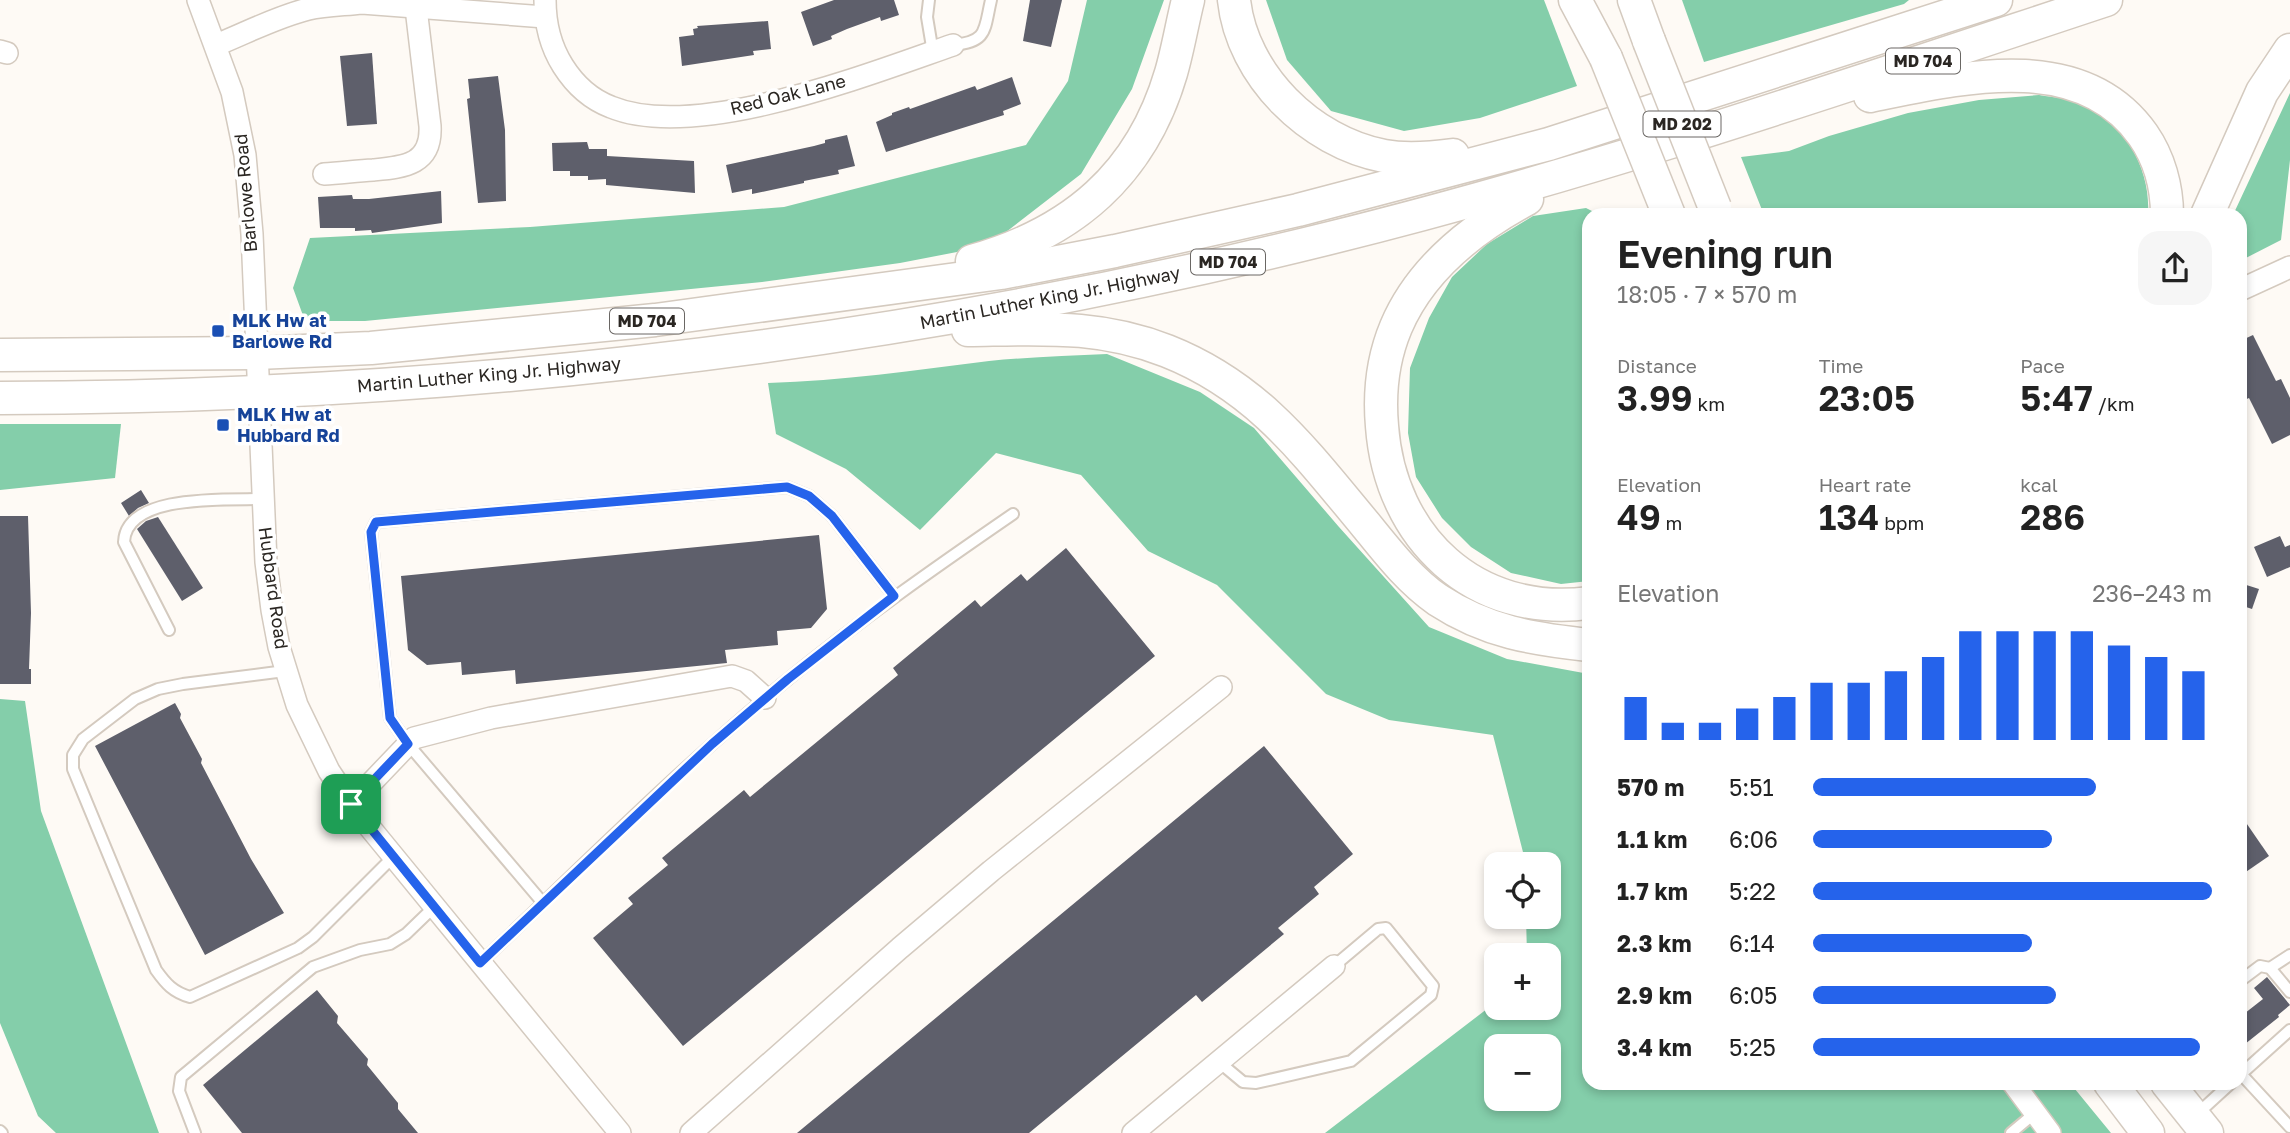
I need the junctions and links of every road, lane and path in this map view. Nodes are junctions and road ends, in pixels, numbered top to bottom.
1 (198, 0) edge
2 (929, 0) edge
3 (991, 0) edge
4 (1188, 0) edge
5 (1234, 0) edge
6 (1575, 0) edge
7 (1586, 0) edge
8 (1634, 0) edge
9 (1945, 0) edge
10 (1996, 0) edge
11 (2106, 0) edge
12 (416, 8) junction
13 (545, 8) edge
14 (216, 45) junction
15 (953, 46) joint
16 (1850, 49) junction
17 (2290, 50) edge
18 (933, 52) junction
19 (1606, 58) junction
20 (1739, 122) junction
21 (1549, 144) junction
22 (1578, 172) junction
23 (324, 174) dead end
24 (1666, 208) edge
25 (1715, 208) edge
26 (2166, 208) edge
27 (2210, 208) edge
28 (2290, 267) edge
29 (2247, 287) edge
30 (861, 292) junction
31 (873, 331) junction
32 (257, 354) junction
33 (0, 355) edge
34 (258, 393) junction
35 (0, 398) edge
36 (262, 499) junction
37 (1013, 514) dead end
38 (894, 596) junction
39 (1582, 604) edge
40 (169, 630) dead end
41 (1582, 644) edge
42 (285, 671) junction
43 (1221, 687) dead end
44 (765, 698) junction
45 (408, 744) junction
46 (351, 804) junction
47 (393, 858) junction
48 (543, 903) junction
49 (433, 907) junction
50 (2290, 955) edge
51 (480, 963) junction
52 (1334, 966) joint
53 (2270, 968) junction
54 (2247, 976) edge
55 (2290, 992) edge
56 (2290, 1030) edge
57 (1219, 1062) junction
58 (2247, 1069) edge
59 (2247, 1081) edge
60 (2018, 1090) edge
61 (2115, 1090) edge
62 (2172, 1090) edge
63 (2226, 1090) edge
64 (2035, 1113) junction
65 (2200, 1125) edge
66 (2290, 1126) edge
67 (195, 1133) edge
68 (620, 1133) edge
69 (691, 1133) edge
70 (1133, 1133) edge
71 (2011, 1133) edge
72 (2050, 1133) edge
73 (2148, 1133) edge
74 (2285, 1133) edge

1 - 14 street, Barlowe Road
2 - 18 lane
3 - 15 lane
4 - 30 main road
5 - 21 main road
6 - 19 main road
7 - 19 main road, MD 202
8 - 25 main road, MD 202, bridge
9 - 16 main road
10 - 16 main road, Martin Luther King Jr. Highway / MD 704
11 - 20 main road, Martin Luther King Jr. Highway / MD 704
12 - 13 street
12 - 14 street
12 - 23 street
13 - 18 street, Red Oak Lane
14 - 32 street, Barlowe Road
15 - 18 street, Red Oak Lane
16 - 21 main road, Martin Luther King Jr. Highway / MD 704
17 - 27 main road
19 - 24 main road, MD 202, bridge
20 - 22 main road, Martin Luther King Jr. Highway / MD 704
20 - 26 main road
21 - 30 main road, Martin Luther King Jr. Highway / MD 704
22 - 31 main road, Martin Luther King Jr. Highway / MD 704
22 - 39 main road
28 - 29 street
30 - 32 main road, Martin Luther King Jr. Highway / MD 704
31 - 34 main road, Martin Luther King Jr. Highway / MD 704
31 - 41 main road
32 - 33 main road, Martin Luther King Jr. Highway / MD 704
32 - 34 street, Barlowe Road
34 - 35 main road, Martin Luther King Jr. Highway / MD 704
34 - 36 street, Hubbard Road
36 - 40 lane
36 - 42 street, Hubbard Road
37 - 38 lane
38 - 44 lane
38 - 45 lane
42 - 46 street, Hubbard Road
42 - 47 lane
43 - 69 street
44 - 45 street
44 - 48 lane
45 - 46 street
45 - 48 lane
46 - 47 street, Hubbard Road
47 - 49 street, Hubbard Road
48 - 51 lane
49 - 51 street, Hubbard Road
49 - 67 lane
50 - 53 lane
51 - 68 street, Hubbard Road
52 - 57 street
52 - 57 lane
53 - 54 lane
53 - 55 lane
56 - 58 lane
57 - 70 street
59 - 66 lane
60 - 64 street
61 - 73 main road
62 - 65 main road
63 - 65 lane
64 - 71 lane
64 - 72 street
66 - 74 lane

